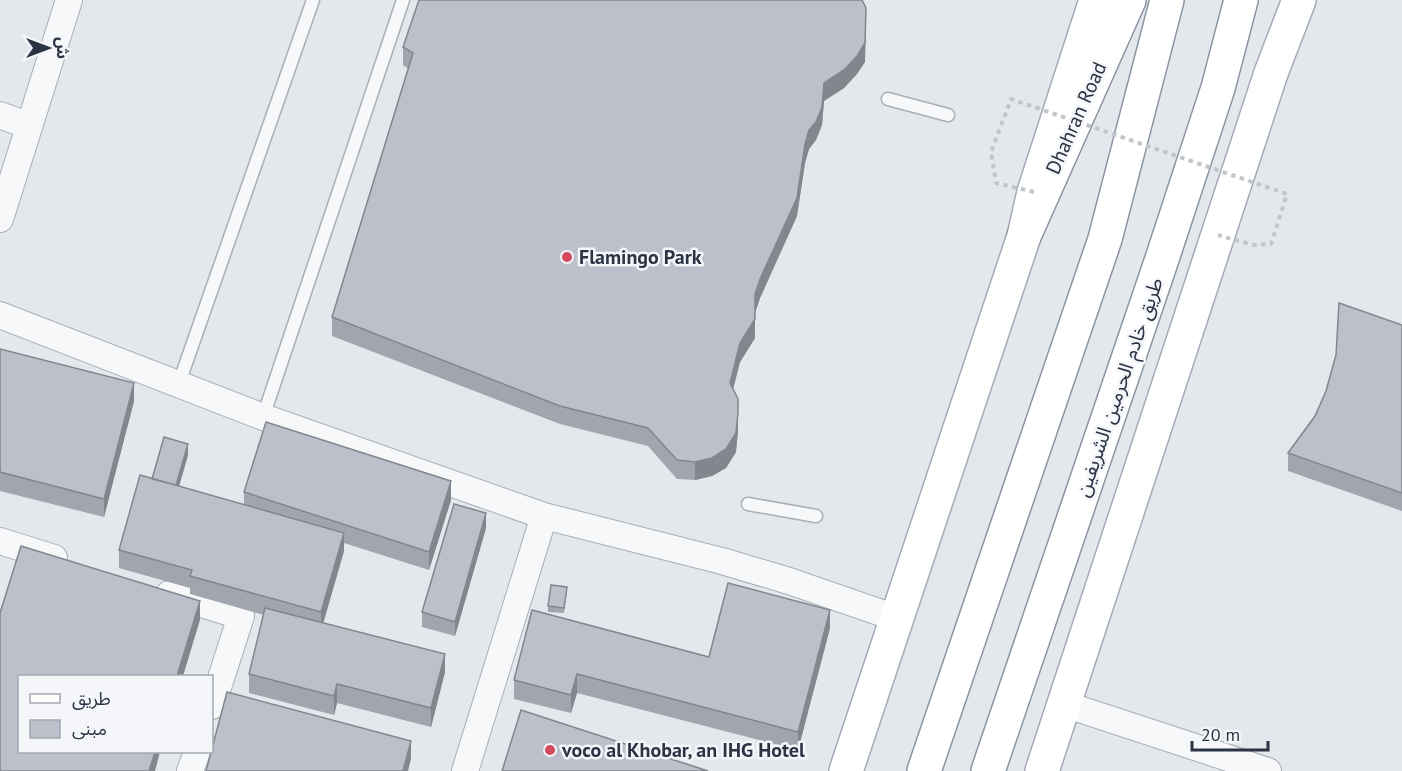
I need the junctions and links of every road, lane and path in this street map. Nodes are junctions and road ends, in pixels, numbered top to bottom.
1 (69, 0) edge
2 (313, 0) edge
3 (403, 0) edge
4 (1096, 0) edge
5 (1129, 0) edge
6 (1167, 0) edge
7 (1241, 0) edge
8 (1249, 0) edge
9 (1255, 0) edge
10 (1299, 0) edge
11 (1218, 88) junction
12 (888, 99) dead end
13 (0, 115) edge
14 (948, 115) dead end
15 (29, 126) junction
16 (1034, 192) junction
17 (0, 219) edge
18 (1218, 235) junction
19 (1024, 236) junction
20 (0, 315) edge
21 (179, 384) junction
22 (263, 417) junction
23 (748, 504) dead end
24 (544, 516) junction
25 (816, 516) dead end
26 (0, 541) edge
27 (77, 565) edge
28 (142, 585) edge
29 (896, 618) junction
30 (213, 703) edge
31 (1064, 704) junction
32 (197, 753) edge
33 (190, 771) edge
34 (465, 771) edge
35 (846, 771) edge
36 (924, 771) edge
37 (988, 771) edge
38 (1042, 771) edge
39 (1268, 771) edge

1 - 15 street
2 - 21 lane
3 - 22 lane
4 - 16 main road
5 - 19 main road, Dhahran Road
6 - 36 main road
7 - 11 main road, طريق خادم الحرمين الشريفين
8 - 11 main road
9 - 11 main road
10 - 18 main road
11 - 37 main road, طريق خادم الحرمين الشريفين
12 - 14 lane
13 - 15 street
15 - 17 street
16 - 18 path, bridge
16 - 19 main road
18 - 31 main road
19 - 29 main road
20 - 21 street
21 - 22 street
22 - 24 street
23 - 25 lane
24 - 29 street
24 - 34 street
26 - 27 street
28 - 30 street
29 - 35 main road
31 - 38 main road
31 - 39 street
32 - 33 street

